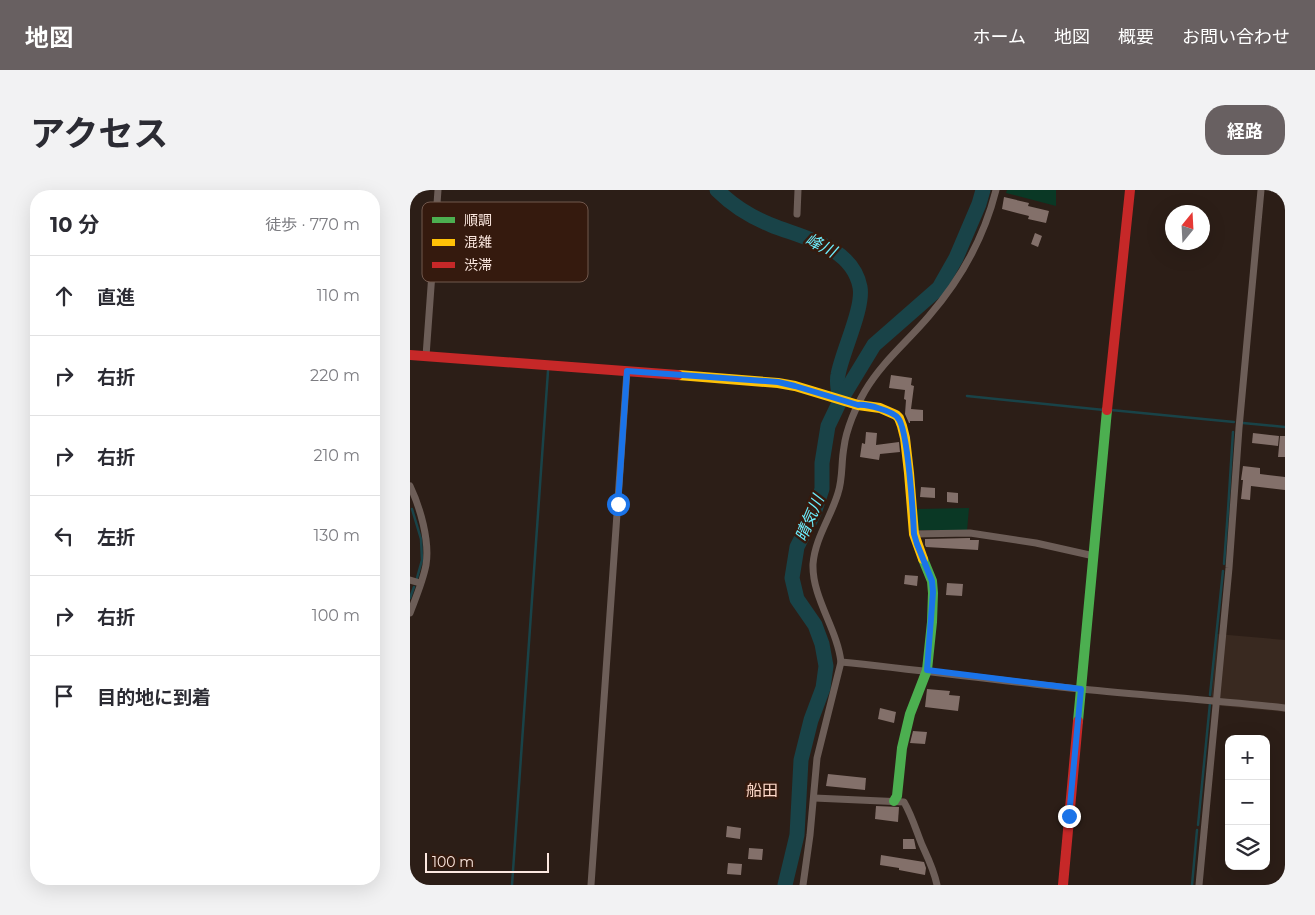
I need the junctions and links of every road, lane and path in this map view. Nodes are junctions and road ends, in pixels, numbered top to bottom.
1 (798, 190) edge
2 (996, 190) edge
3 (1130, 190) edge
4 (1261, 190) edge
5 (797, 214) dead end
6 (431, 282) edge
7 (410, 355) edge
8 (426, 356) junction
9 (627, 371) junction
10 (856, 404) junction
11 (410, 486) edge
12 (914, 534) junction
13 (1094, 556) junction
14 (410, 580) edge
15 (420, 584) junction
16 (410, 613) edge
17 (840, 662) junction
18 (927, 670) junction
19 (1081, 689) junction
20 (1217, 700) junction
21 (1285, 708) edge
22 (814, 798) junction
23 (894, 801) junction
24 (591, 885) edge
25 (803, 885) edge
26 (937, 885) edge
27 (1063, 885) edge
28 (1199, 885) edge

1 - 5 street
2 - 10 street
3 - 13 street
4 - 20 street
6 - 8 street
7 - 8 street
8 - 9 street
9 - 10 street
9 - 24 street
10 - 12 street
10 - 17 street
11 - 15 street
12 - 13 street
12 - 18 street
13 - 19 street
14 - 15 street
15 - 16 street
17 - 18 street
17 - 22 street
18 - 19 street
18 - 23 street
19 - 20 street
19 - 27 street
20 - 21 street
20 - 28 street
22 - 23 street
22 - 25 street
23 - 26 street

